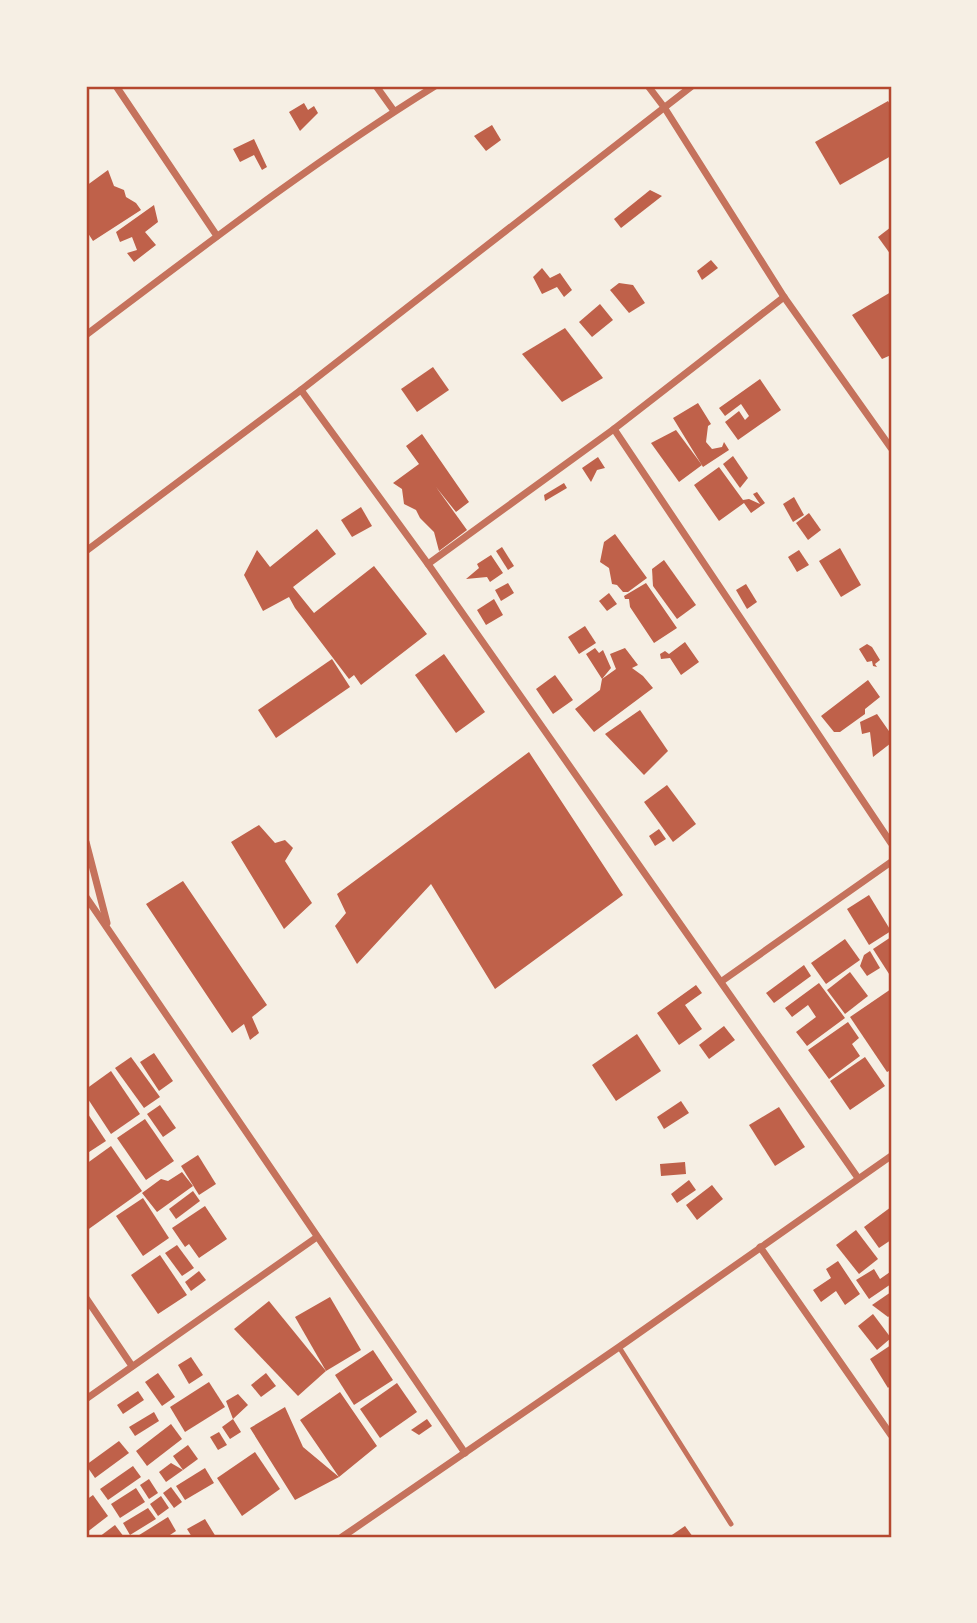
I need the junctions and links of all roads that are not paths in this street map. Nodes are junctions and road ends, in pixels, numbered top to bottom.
1 (116, 86) edge
2 (376, 86) edge
3 (435, 86) edge
4 (648, 86) edge
5 (692, 86) edge
6 (664, 107) junction
7 (394, 111) junction
8 (217, 236) junction
9 (784, 297) junction
10 (86, 335) edge
11 (302, 390) junction
12 (614, 429) junction
13 (891, 448) edge
14 (86, 551) edge
15 (428, 564) junction
16 (86, 842) edge
17 (891, 843) edge
18 (891, 862) edge
19 (86, 897) edge
20 (109, 930) junction
21 (722, 981) junction
22 (891, 1156) edge
23 (858, 1178) junction
24 (317, 1237) junction
25 (760, 1247) junction
26 (86, 1297) edge
27 (620, 1347) junction
28 (132, 1366) junction
29 (86, 1399) edge
30 (891, 1435) edge
31 (465, 1453) junction
32 (731, 1524) dead end
33 (342, 1537) edge

1 - 8 street
2 - 7 street
3 - 7 street
4 - 6 street
5 - 6 street
6 - 9 street
6 - 11 street
7 - 8 street
8 - 10 street
9 - 12 street
9 - 13 street
11 - 14 street
11 - 15 street
12 - 15 street
12 - 17 street
15 - 21 street
16 - 20 street
18 - 21 street
19 - 20 street
20 - 24 street
21 - 23 street
22 - 23 street
23 - 25 street
24 - 28 street
24 - 31 street
25 - 27 street
25 - 30 street
26 - 28 street
27 - 31 street
27 - 32 lane
28 - 29 street
31 - 33 street

